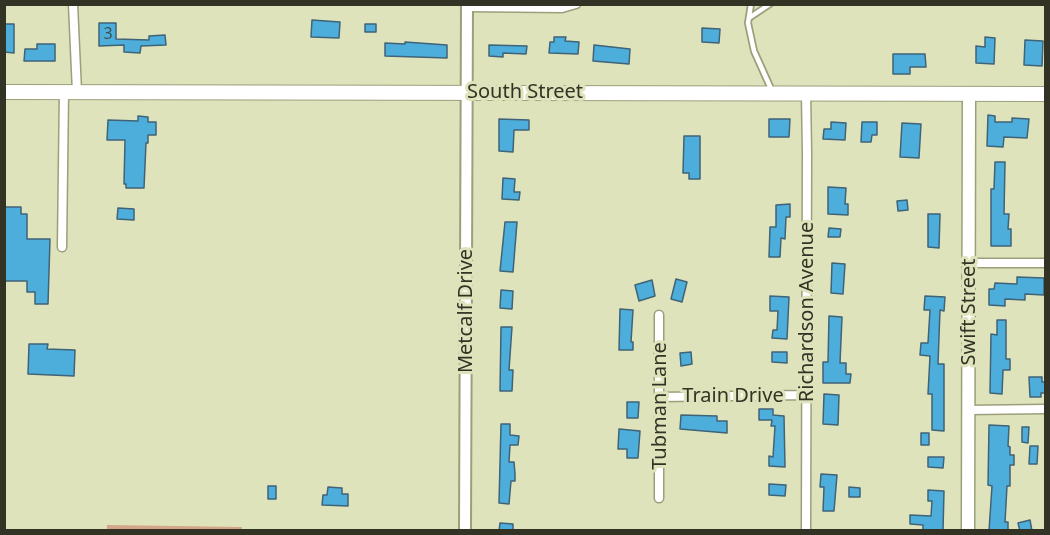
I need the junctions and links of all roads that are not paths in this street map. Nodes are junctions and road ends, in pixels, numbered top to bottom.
1 (73, 4) edge
2 (576, 4) edge
3 (751, 4) edge
4 (770, 4) edge
5 (467, 6) edge
6 (749, 18) junction
7 (4, 92) edge
8 (70, 92) junction
9 (466, 92) junction
10 (773, 93) junction
11 (806, 93) junction
12 (969, 94) junction
13 (1046, 94) edge
14 (62, 246) dead end
15 (969, 263) junction
16 (1046, 263) edge
17 (659, 315) dead end
18 (806, 395) junction
19 (660, 397) junction
20 (1046, 409) edge
21 (968, 410) junction
22 (659, 498) dead end
23 (465, 531) edge
24 (806, 531) edge
25 (968, 531) edge

1 - 8 street
2 - 5 street
3 - 6 lane
4 - 6 lane
5 - 9 street, Metcalf Drive
6 - 10 lane
7 - 8 main road, South Street
8 - 9 main road, South Street
8 - 14 street
9 - 10 main road, South Street
9 - 23 street, Metcalf Drive
10 - 11 main road, South Street
11 - 12 main road, South Street
11 - 18 street, Richardson Avenue
12 - 13 main road, South Street
12 - 15 main road, Swift Street
15 - 16 street
15 - 21 main road, Swift Street
17 - 19 street, Tubman Lane
18 - 19 street, Train Drive
18 - 24 street, Richardson Avenue
19 - 22 street, Tubman Lane
20 - 21 street
21 - 25 main road, Swift Street

